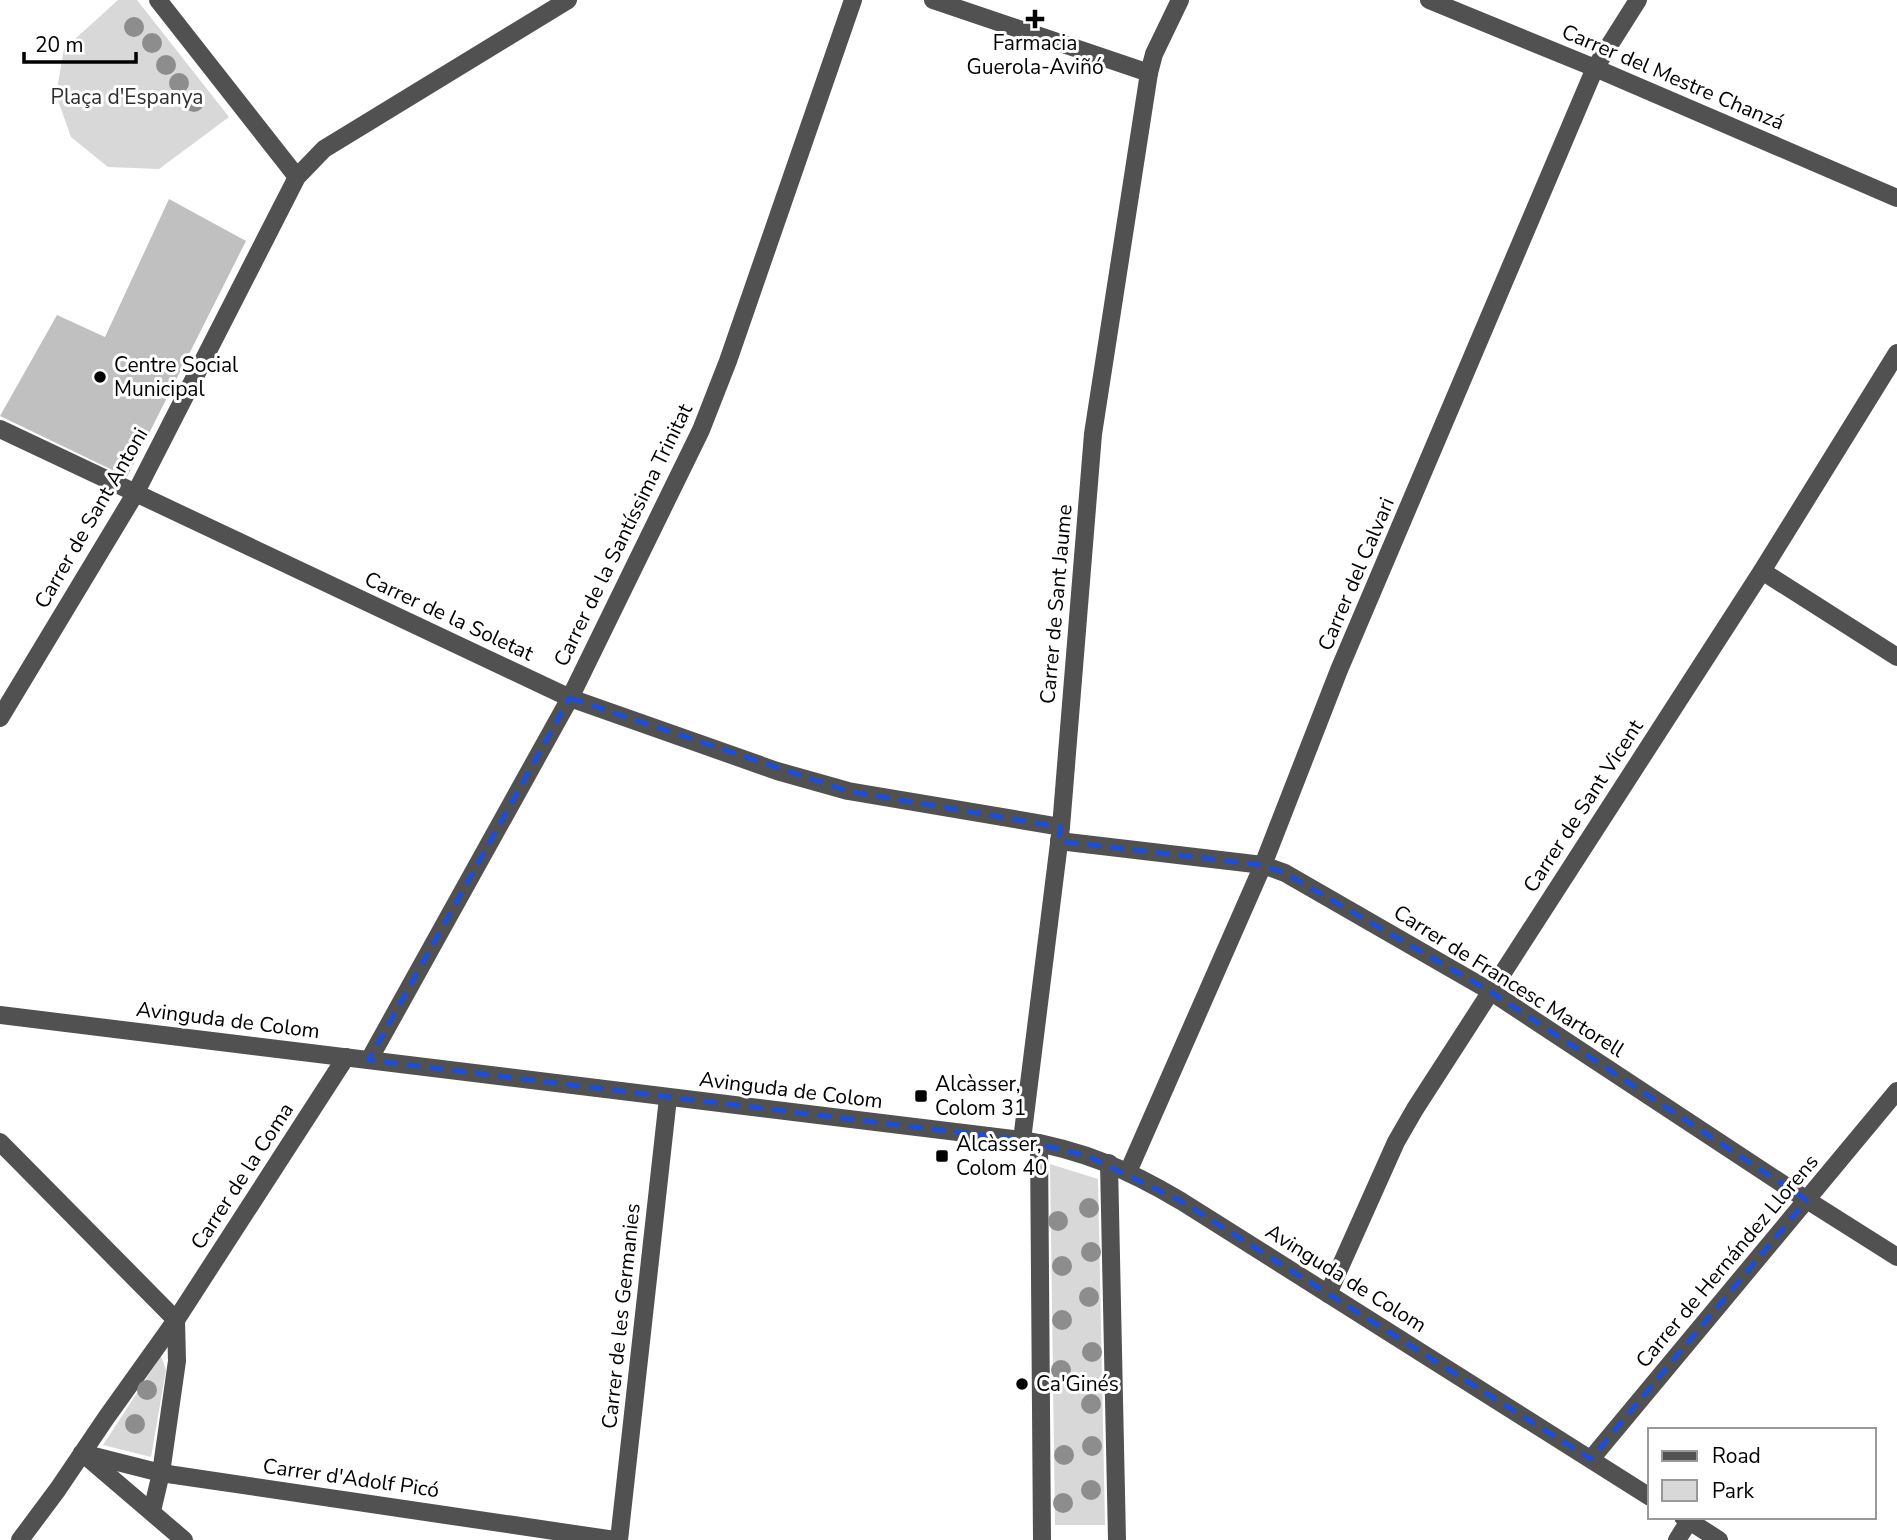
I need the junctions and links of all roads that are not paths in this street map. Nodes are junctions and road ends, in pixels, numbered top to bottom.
1 (158, 0) edge
2 (568, 0) edge
3 (853, 0) edge
4 (933, 0) edge
5 (1180, 0) edge
6 (1429, 0) edge
7 (1638, 0) edge
8 (1595, 68) junction
9 (1149, 73) junction
10 (297, 177) junction
11 (1897, 198) edge
12 (1897, 353) edge
13 (0, 429) edge
14 (135, 494) junction
15 (1762, 571) junction
16 (1897, 657) edge
17 (570, 698) junction
18 (0, 719) edge
19 (1060, 834) junction
20 (1263, 865) junction
21 (1490, 991) junction
22 (0, 1015) edge
23 (346, 1057) junction
24 (369, 1060) junction
25 (1897, 1091) edge
26 (668, 1098) junction
27 (0, 1142) edge
28 (1031, 1142) junction
29 (1109, 1163) junction
30 (1129, 1172) junction
31 (1807, 1200) junction
32 (1897, 1257) edge
33 (1328, 1294) junction
34 (176, 1320) junction
35 (82, 1454) junction
36 (1591, 1459) junction
37 (161, 1474) junction
38 (1648, 1496) edge
39 (152, 1511) junction
40 (1686, 1519) edge
41 (20, 1540) edge
42 (184, 1540) edge
43 (617, 1540) edge
44 (1042, 1540) edge
45 (1117, 1540) edge
46 (1677, 1540) edge
47 (1719, 1540) edge

1 - 10 street
2 - 10 street, Carrer de Sant Antoni
3 - 17 street, Carrer de la Santíssima Trinitat
4 - 9 street
5 - 9 street, Carrer de Sant Jaume
6 - 8 street, Carrer del Mestre Chanzá
7 - 8 street, Carrer del Calvari
8 - 11 street, Carrer del Mestre Chanzá
8 - 20 street, Carrer del Calvari
9 - 19 street, Carrer de Sant Jaume
10 - 14 street, Carrer de Sant Antoni
12 - 15 street, Carrer de Sant Vicent
13 - 14 street, Carrer de la Soletat
14 - 17 street, Carrer de la Soletat
14 - 18 street, Carrer de Sant Antoni
15 - 16 street
15 - 21 street, Carrer de Sant Vicent
17 - 19 street, Carrer de la Soletat
17 - 24 street, Carrer de la Santíssima Trinitat
19 - 20 street, Carrer de Francesc Martorell
19 - 28 street, Carrer de Sant Jaume
20 - 21 street, Carrer de Francesc Martorell
20 - 30 street, Carrer del Calvari
21 - 31 street, Carrer de Francesc Martorell
21 - 33 street, Carrer de Sant Vicent
22 - 23 street, Avinguda de Colom
23 - 24 street, Avinguda de Colom
23 - 34 street, Carrer de la Coma
24 - 26 street, Avinguda de Colom
25 - 31 street, Carrer de Hernández Llorens
26 - 28 street, Avinguda de Colom
26 - 43 street, Carrer de les Germanies
27 - 34 street
28 - 29 street, Avinguda de Colom
28 - 44 street, Carrer de Sant Jaume
29 - 30 street, Avinguda de Colom
29 - 45 street
30 - 33 street, Avinguda de Colom
31 - 32 street, Carrer de Francesc Martorell
31 - 36 street, Carrer de Hernández Llorens
33 - 36 street, Avinguda de Colom
34 - 35 street, Carrer de la Coma
34 - 37 street
35 - 37 street, Carrer d'Adolf Picó
35 - 39 street
35 - 41 street, Carrer de la Coma
36 - 38 street, Avinguda de Colom
37 - 39 street
37 - 43 street, Carrer d'Adolf Picó
39 - 42 street
40 - 46 street
40 - 47 street

